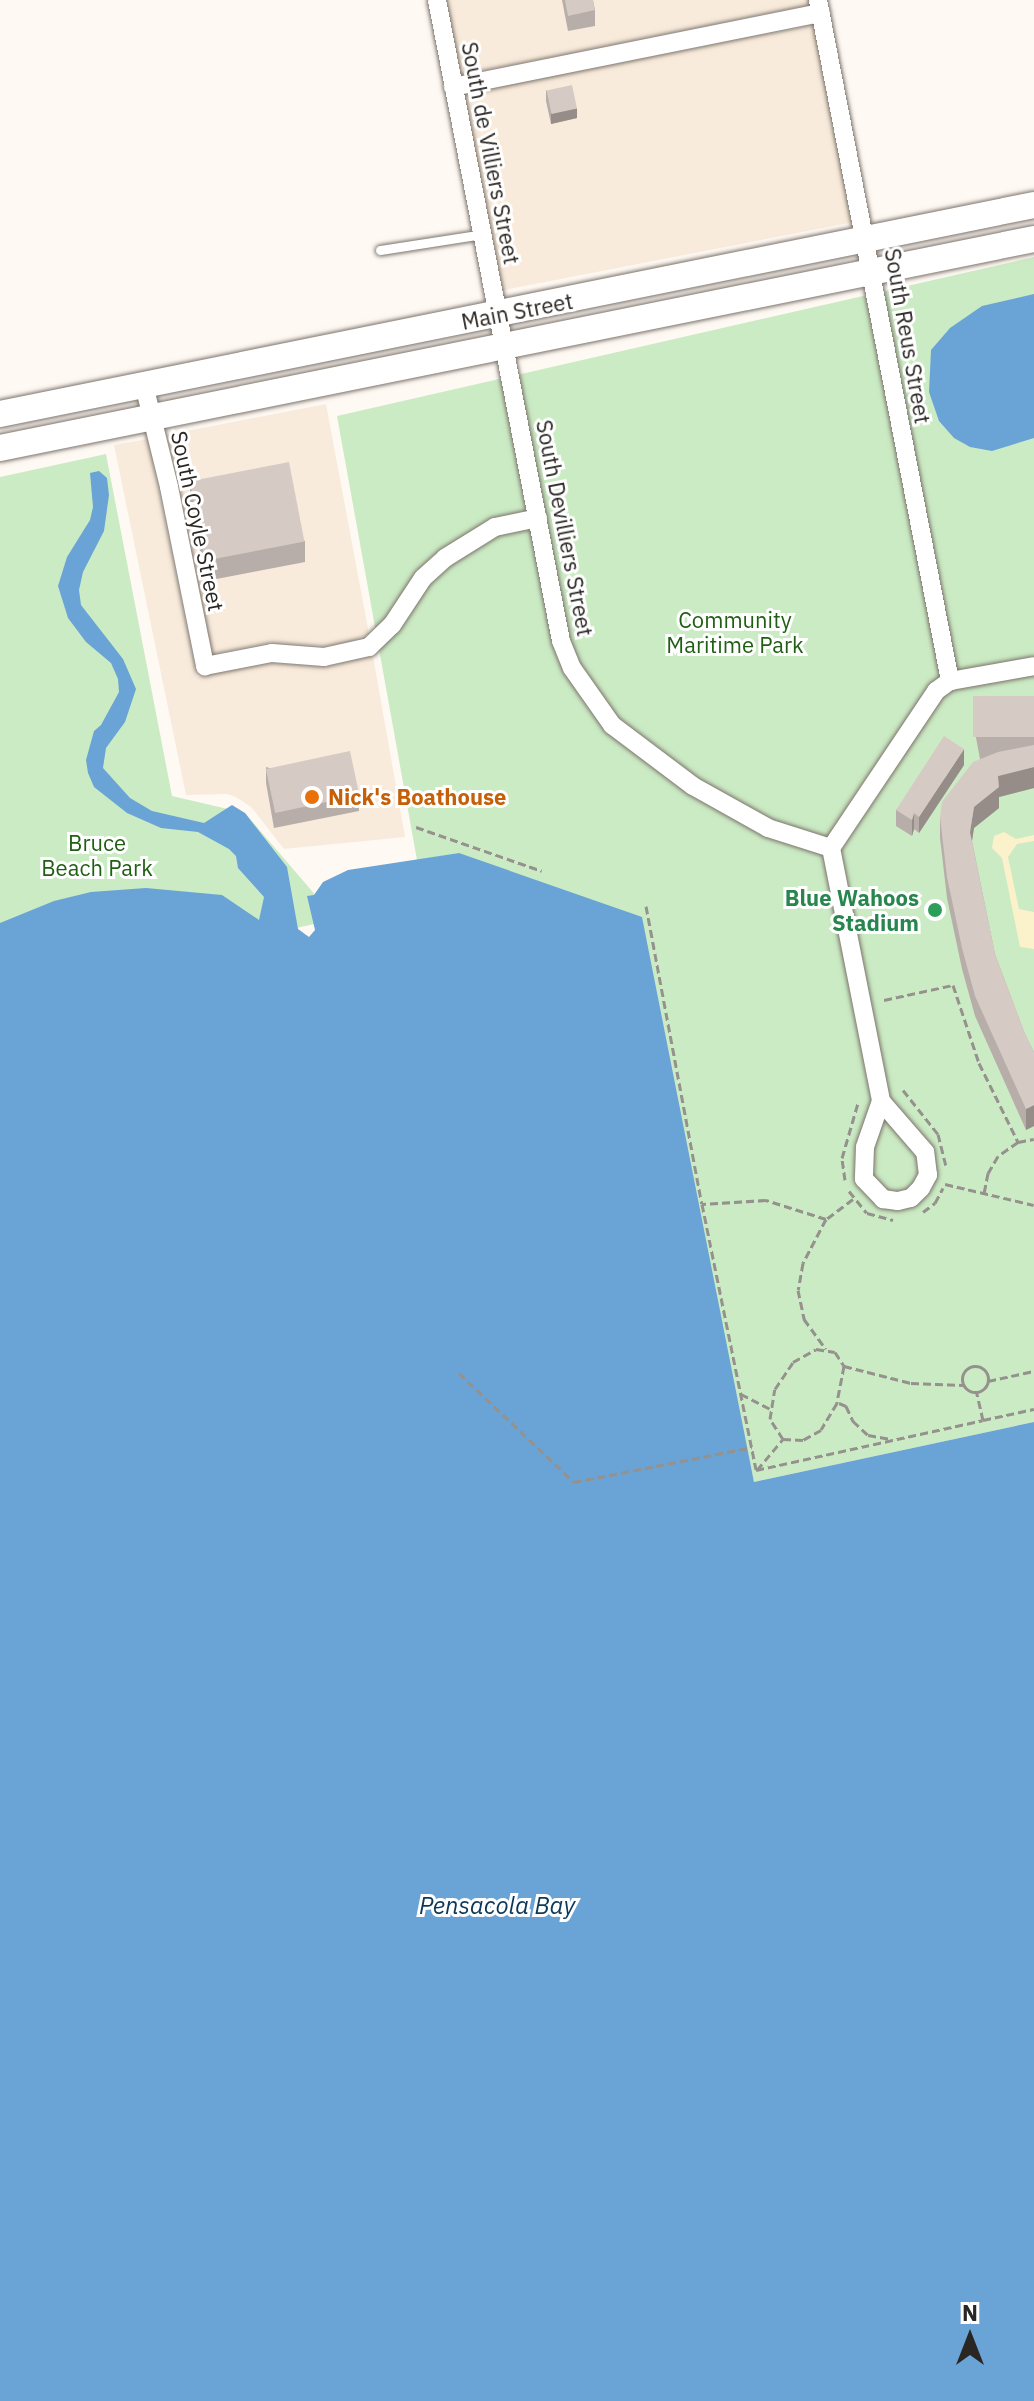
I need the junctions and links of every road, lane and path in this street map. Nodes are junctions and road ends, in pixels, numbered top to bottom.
1 (437, 0) edge
2 (819, 7) edge
3 (453, 87) junction
4 (1034, 205) edge
5 (483, 234) junction
6 (1034, 239) edge
7 (867, 241) junction
8 (380, 250) dead end
9 (872, 272) junction
10 (499, 314) junction
11 (504, 345) junction
12 (144, 385) junction
13 (0, 414) edge
14 (152, 418) junction
15 (0, 448) edge
16 (538, 518) junction
17 (1034, 666) edge
18 (950, 681) junction
19 (416, 827) dead end
20 (831, 848) junction
21 (542, 871) dead end
22 (646, 906) dead end
23 (884, 1000) dead end
24 (903, 1090) dead end
25 (881, 1101) junction
26 (858, 1103) dead end
27 (1034, 1139) edge
28 (1018, 1142) junction
29 (945, 1184) junction
30 (984, 1193) junction
31 (853, 1199) junction
32 (702, 1204) junction
33 (1034, 1205) edge
34 (918, 1215) dead end
35 (826, 1219) junction
36 (897, 1221) dead end
37 (826, 1349) junction
38 (844, 1366) junction
39 (1034, 1371) edge
40 (459, 1373) dead end
41 (988, 1381) junction
42 (963, 1385) junction
43 (977, 1393) junction
44 (741, 1394) junction
45 (837, 1403) junction
46 (770, 1409) junction
47 (1034, 1409) edge
48 (983, 1420) junction
49 (783, 1439) junction
50 (895, 1439) junction
51 (752, 1447) junction
52 (756, 1470) junction

1 - 3 street, South de Villiers Street
2 - 3 street
2 - 7 street, South Reus Street
3 - 5 street, South de Villiers Street
4 - 7 main road, Main Street
5 - 8 lane
5 - 10 street, South de Villiers Street
6 - 9 main road
7 - 9 street, South Reus Street
7 - 10 main road, Main Street
9 - 11 main road
9 - 18 street, South Reus Street
10 - 11 street, South Devilliers Street
10 - 12 main road, Main Street
11 - 14 main road
11 - 16 street, South Devilliers Street
12 - 13 main road, Main Street
12 - 14 street, South Coyle Street
14 - 15 main road
14 - 16 street, South Coyle Street
16 - 20 street, South Devilliers Street
17 - 18 street
18 - 20 street
19 - 21 path
20 - 25 street
22 - 32 path
23 - 28 path
24 - 29 path
25 - 25 street
26 - 31 path
27 - 28 path
28 - 30 path
29 - 30 path
29 - 34 path
30 - 33 path
31 - 35 path
31 - 36 path
32 - 35 path
32 - 44 path
35 - 37 path
37 - 38 path
37 - 46 path
38 - 42 path
38 - 45 path
39 - 41 path
40 - 51 path
41 - 42 path
41 - 43 path
42 - 43 path
43 - 48 path
44 - 46 path
44 - 51 path
45 - 49 path
45 - 50 path
46 - 49 path
47 - 48 path
48 - 50 path
49 - 52 path
50 - 52 path
51 - 52 path

